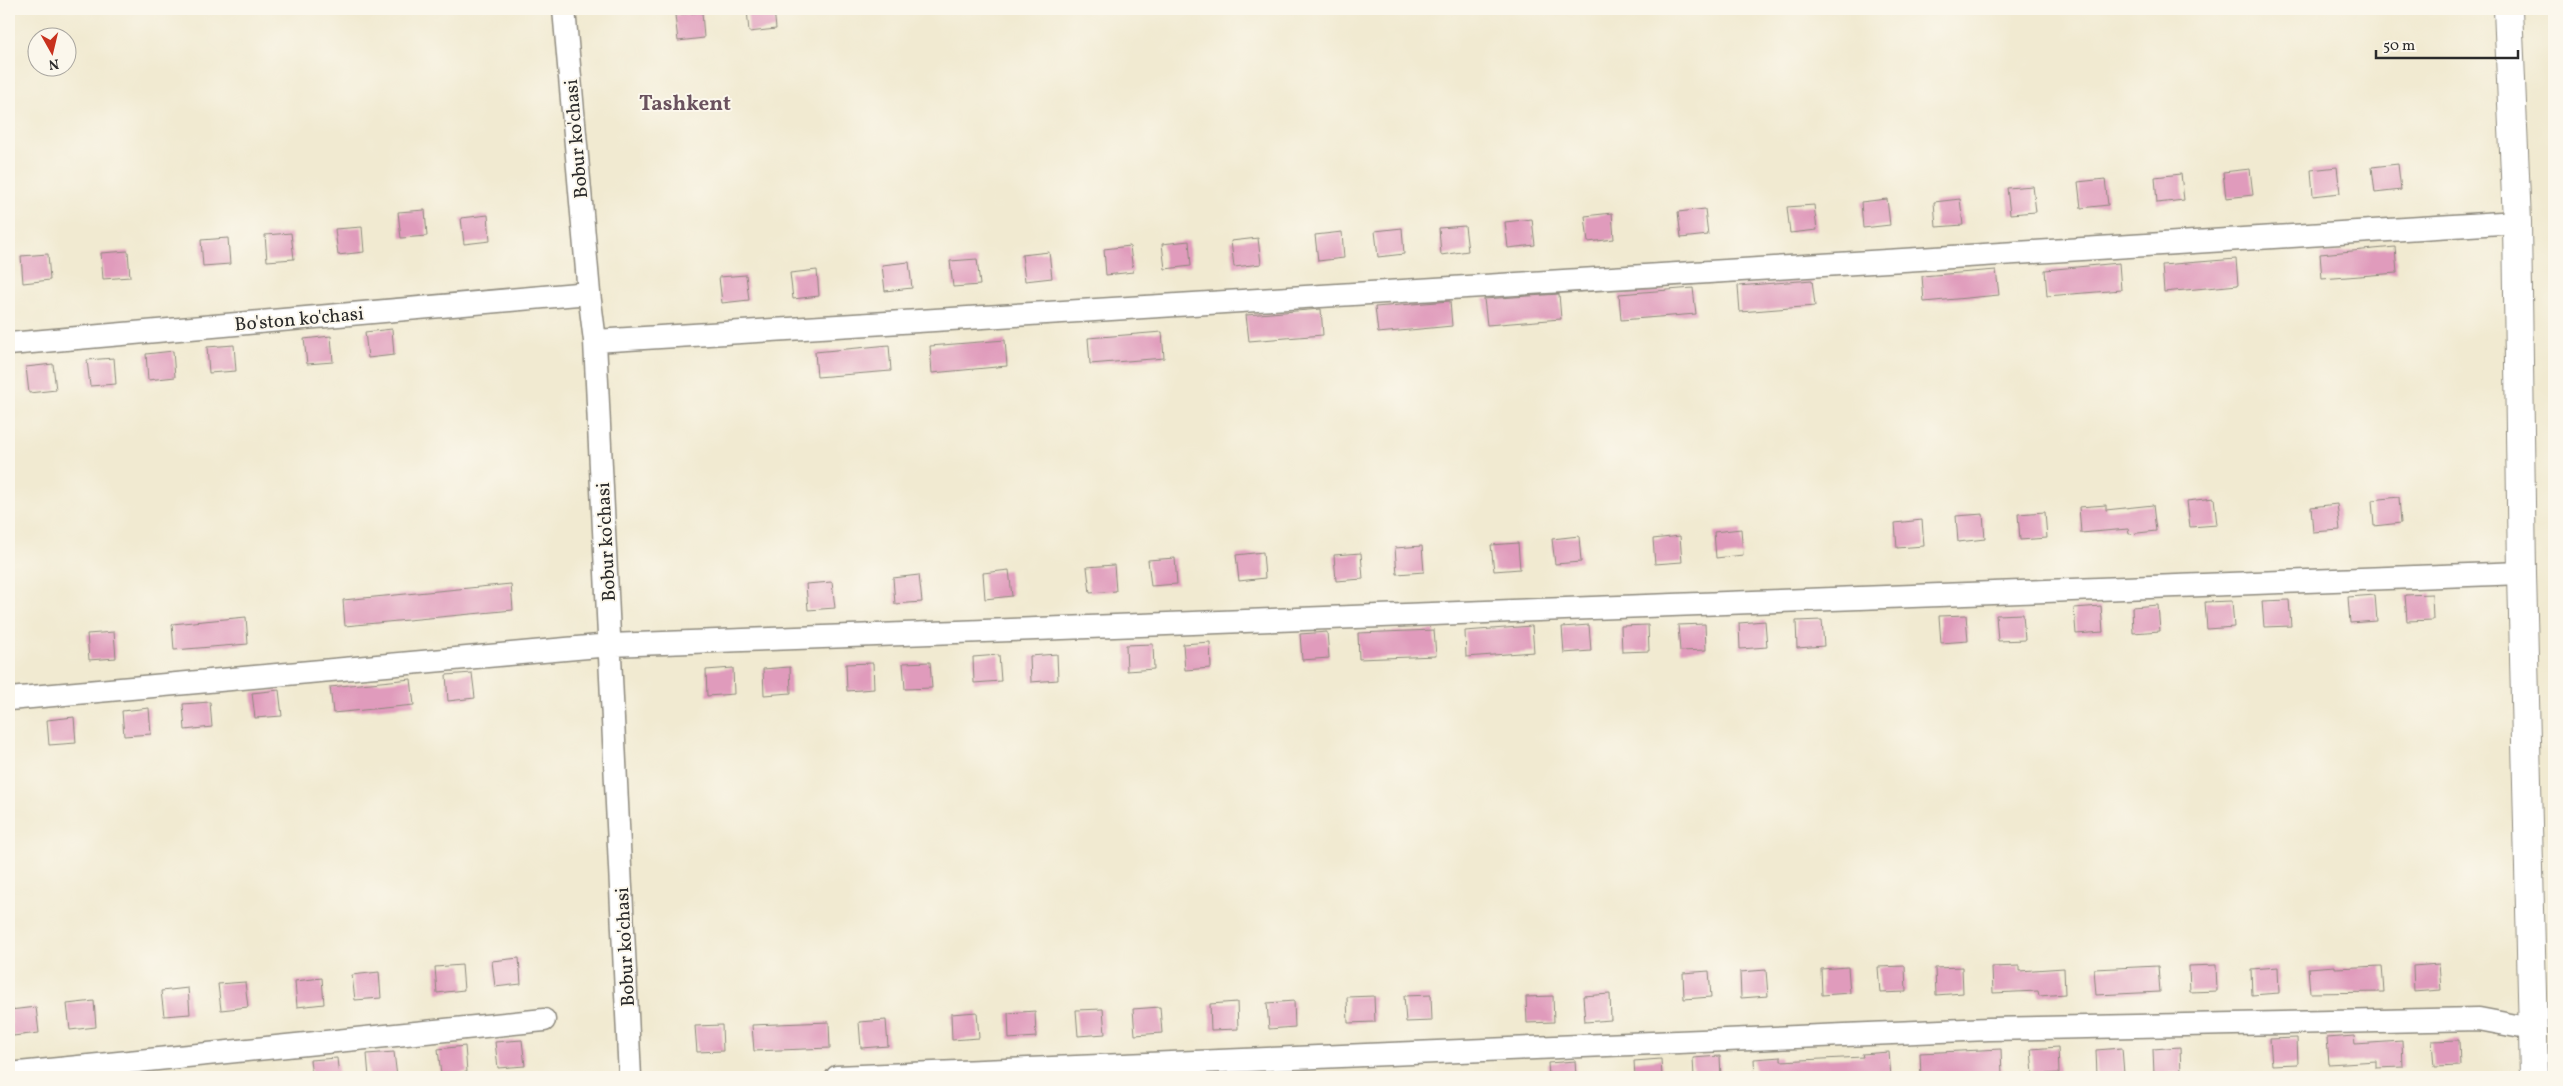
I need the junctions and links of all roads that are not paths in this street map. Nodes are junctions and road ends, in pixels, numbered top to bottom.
1 (564, 9) edge
2 (2508, 9) edge
3 (2517, 222) junction
4 (588, 292) junction
5 (595, 341) junction
6 (9, 344) edge
7 (2522, 574) junction
8 (610, 645) junction
9 (9, 700) edge
10 (544, 1020) dead end
11 (2532, 1029) junction
12 (9, 1074) edge
13 (630, 1077) edge
14 (837, 1077) edge
15 (2534, 1077) edge

1 - 4 street, Bobur ko'chasi
2 - 3 street
3 - 5 street
3 - 7 street
4 - 5 street, Bobur ko'chasi
4 - 6 street, Bo'ston ko'chasi
5 - 8 street, Bobur ko'chasi
7 - 8 street
7 - 11 street
8 - 9 street
8 - 13 street, Bobur ko'chasi
10 - 12 street
11 - 14 street
11 - 15 street

